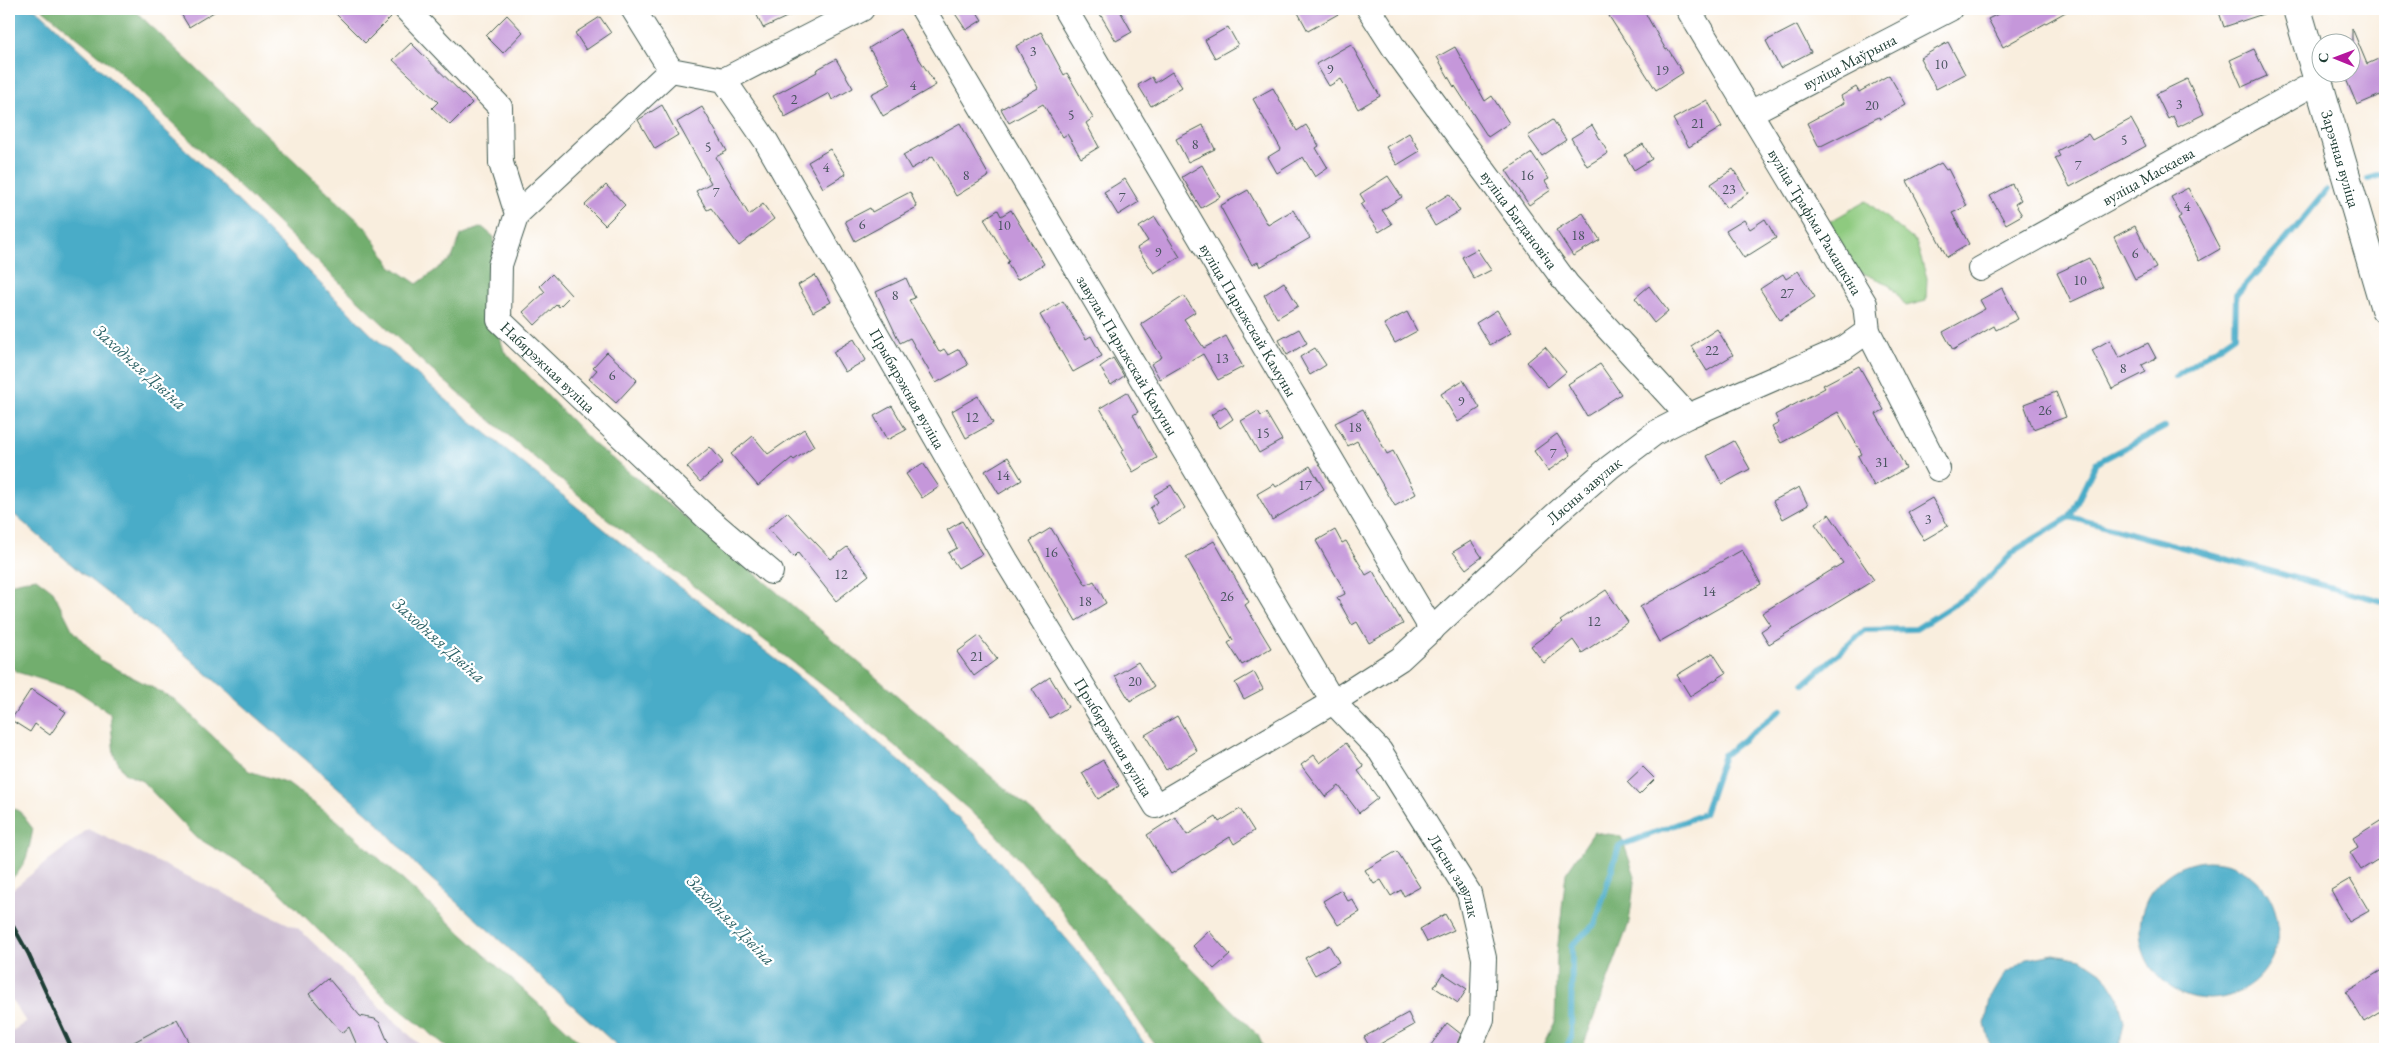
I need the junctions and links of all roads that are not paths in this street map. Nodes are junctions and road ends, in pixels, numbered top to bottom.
1 (406, 9) edge
2 (633, 9) edge
3 (862, 9) edge
4 (923, 9) edge
5 (1065, 9) edge
6 (1369, 9) edge
7 (1688, 9) edge
8 (1950, 9) edge
9 (2297, 9) edge
10 (2312, 64) edge
11 (671, 70) junction
12 (724, 80) junction
13 (2317, 82) joint
14 (1750, 113) junction
15 (517, 214) junction
16 (1980, 269) dead end
17 (2385, 309) edge
18 (1868, 332) junction
19 (1688, 416) junction
20 (1938, 469) dead end
21 (770, 572) dead end
22 (1432, 630) junction
23 (1333, 702) junction
24 (1156, 806) joint
25 (1469, 1049) edge

1 - 15 street
2 - 11 street
3 - 12 street
4 - 23 street, завулак Парыжскай Камуны
5 - 22 street, вуліца Парыжскай Камуны
6 - 19 street, вуліца Багдановіча
7 - 14 street, вуліца Трафіма Рамашкіна
8 - 14 street, вуліца Маўрына
9 - 10 street, Зарэчная вуліца
11 - 12 street
11 - 15 street
12 - 24 street, Прыбярэжная вуліца
13 - 16 street, вуліца Маскаева
13 - 17 street, Зарэчная вуліца
14 - 18 street, вуліца Трафіма Рамашкіна
15 - 21 street, Набярэжная вуліца
18 - 19 street, Лясны завулак
18 - 20 street, вуліца Трафіма Рамашкіна
19 - 22 street, Лясны завулак
22 - 23 street, Лясны завулак
23 - 24 street, Лясны завулак
23 - 25 street, Лясны завулак

